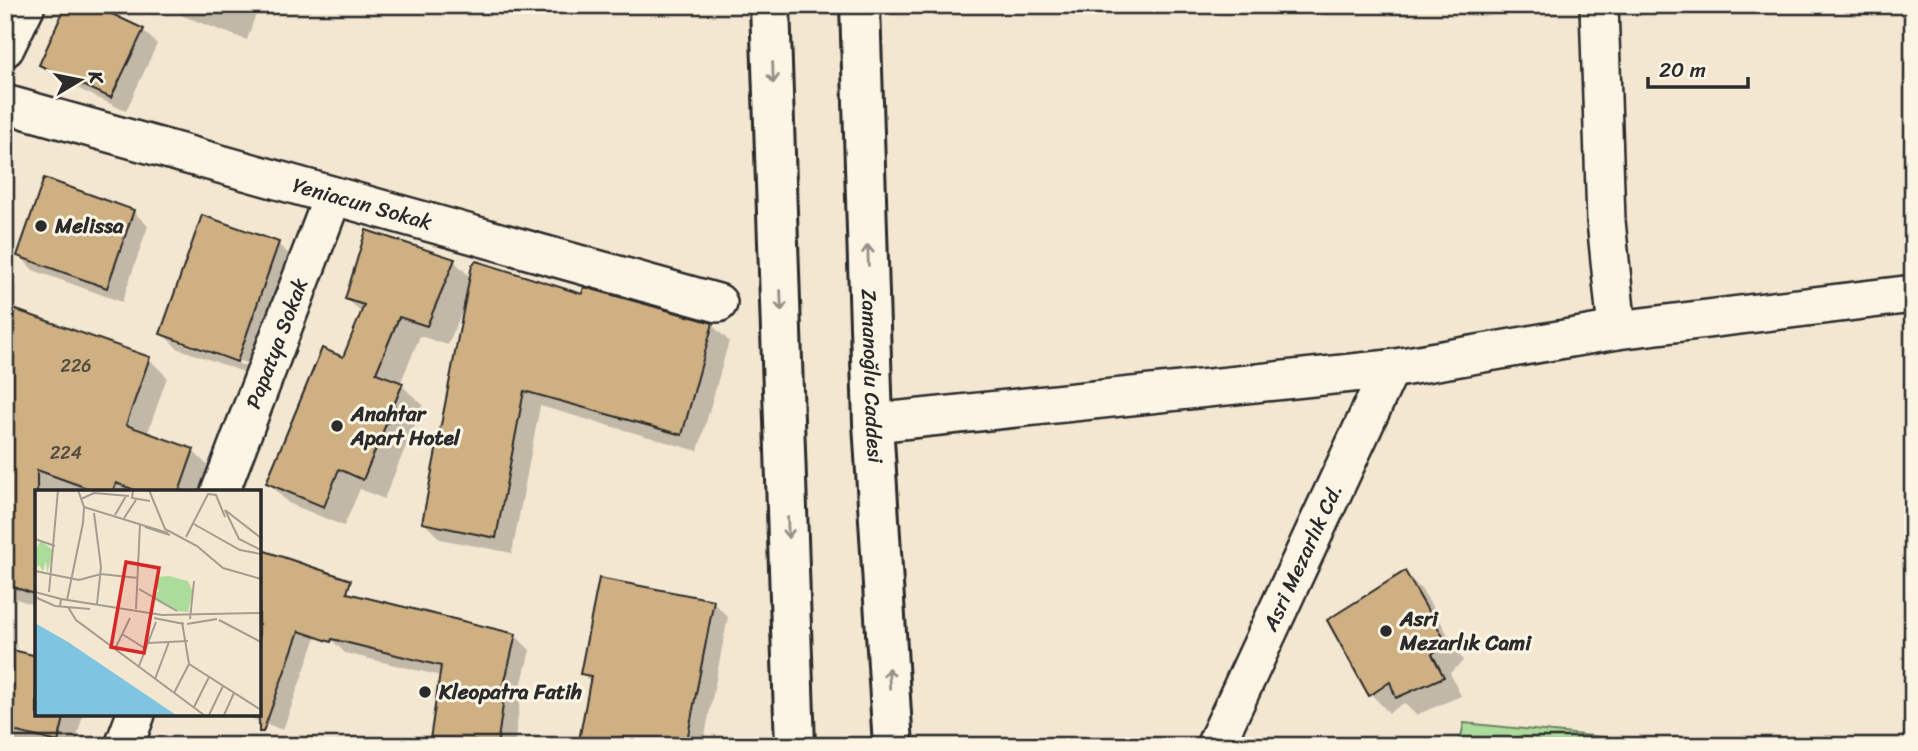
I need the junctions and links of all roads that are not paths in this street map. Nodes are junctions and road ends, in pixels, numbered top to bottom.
1 (26, 5) edge
2 (771, 5) edge
3 (860, 5) edge
4 (1599, 5) edge
5 (5, 48) edge
6 (5, 104) edge
7 (333, 196) junction
8 (1913, 294) edge
9 (718, 303) dead end
10 (1617, 330) junction
11 (1390, 369) junction
12 (873, 424) junction
13 (221, 490) edge
14 (134, 716) edge
15 (124, 746) edge
16 (795, 746) edge
17 (893, 746) edge
18 (1216, 746) edge

1 - 5 street
2 -> 16 highway
12 -> 3 highway, Zamanoğlu Caddesi
4 - 10 street
6 - 7 street, Yeniacun Sokak
7 - 9 street, Yeniacun Sokak
7 - 13 street, Papatya Sokak
8 - 10 street
10 - 11 street
11 - 12 street
11 - 18 street, Asri Mezarlık Cd.
17 -> 12 highway, Zamanoğlu Caddesi
14 - 15 street

